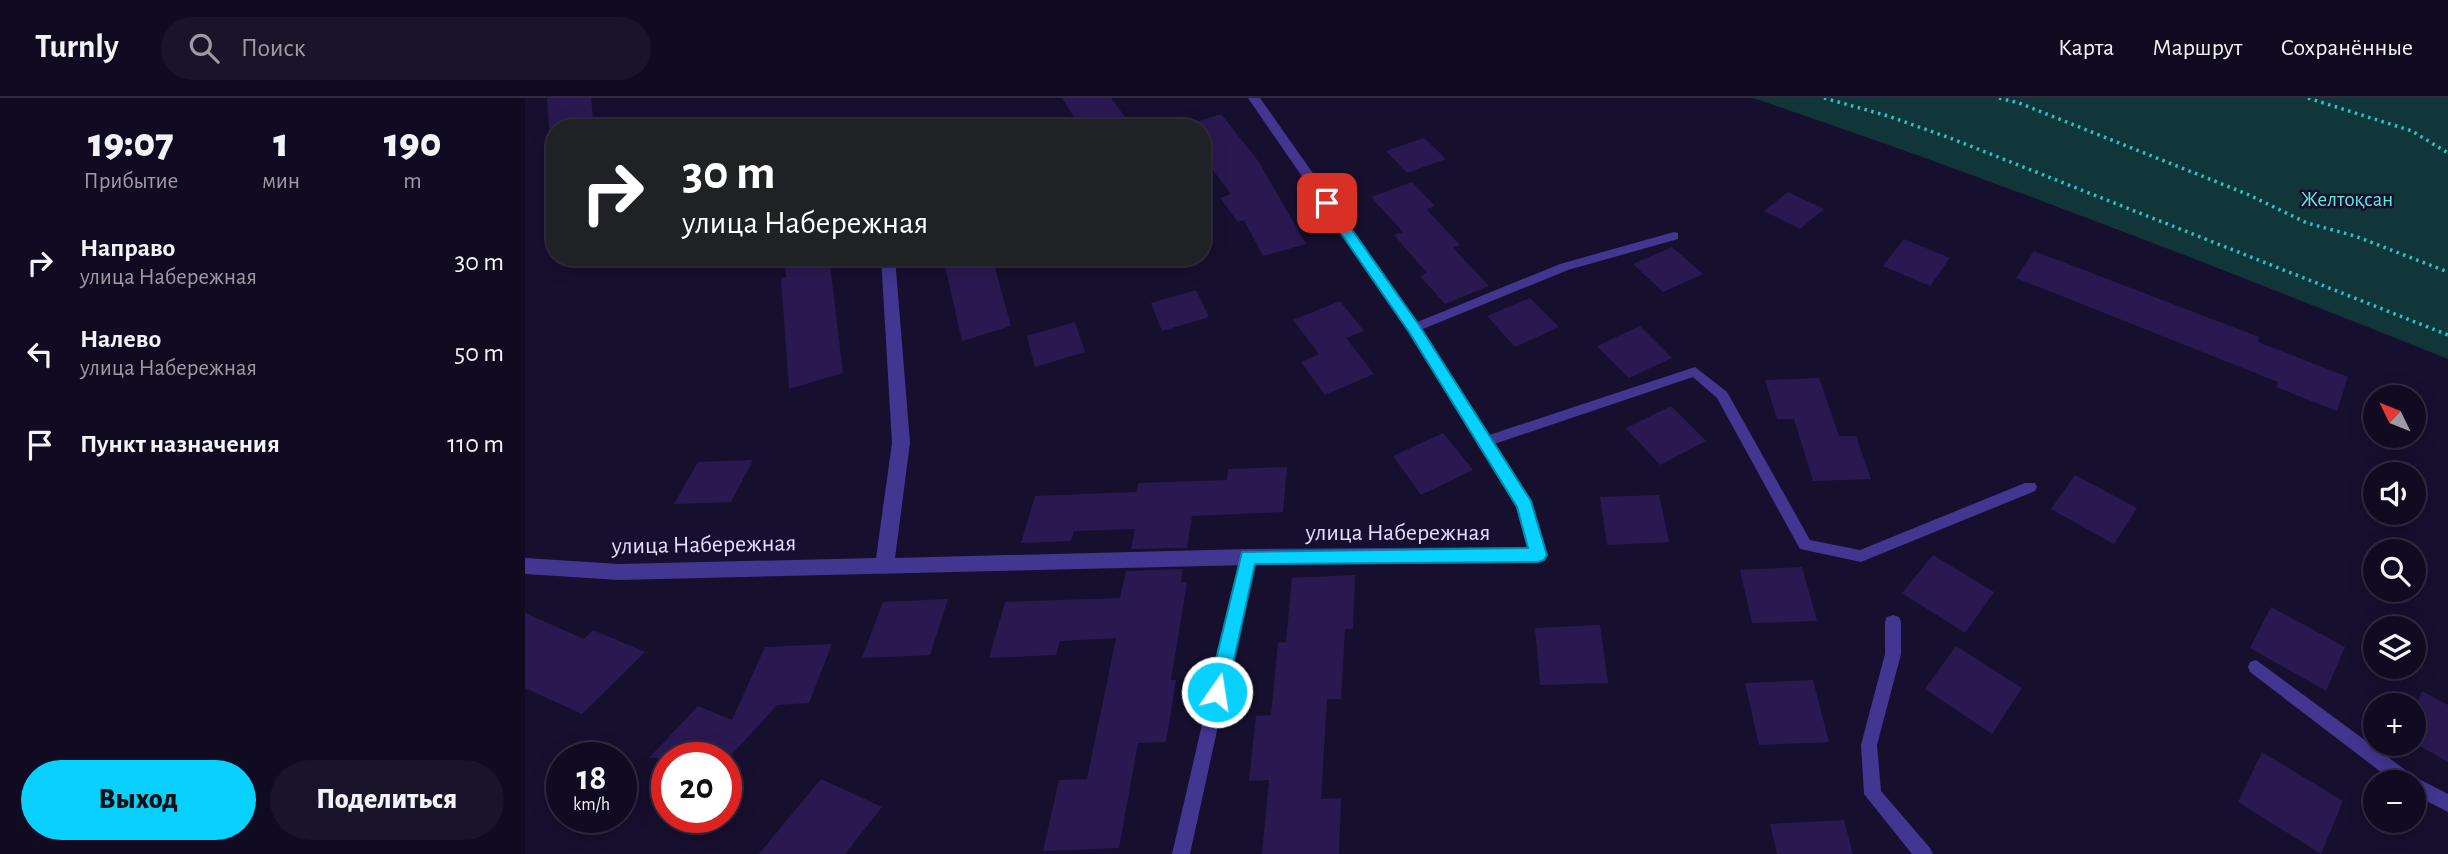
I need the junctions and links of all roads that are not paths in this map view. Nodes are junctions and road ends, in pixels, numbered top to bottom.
1 (1254, 98) edge
2 (1674, 236) dead end
3 (889, 266) edge
4 (1414, 328) junction
5 (1485, 442) junction
6 (2030, 487) dead end
7 (1248, 557) junction
8 (885, 564) junction
9 (525, 566) edge
10 (1893, 622) dead end
11 (2256, 667) dead end
12 (2392, 770) edge
13 (2426, 792) edge
14 (2448, 803) edge
15 (1181, 854) edge
16 (1924, 854) edge

1 - 4 street, улица Набережная
2 - 4 lane
3 - 8 street
4 - 5 street, улица Набережная
5 - 6 lane
5 - 7 street, улица Набережная
7 - 8 street, улица Набережная
7 - 15 lane
8 - 9 street, улица Набережная
10 - 16 lane
11 - 12 lane
13 - 14 lane

